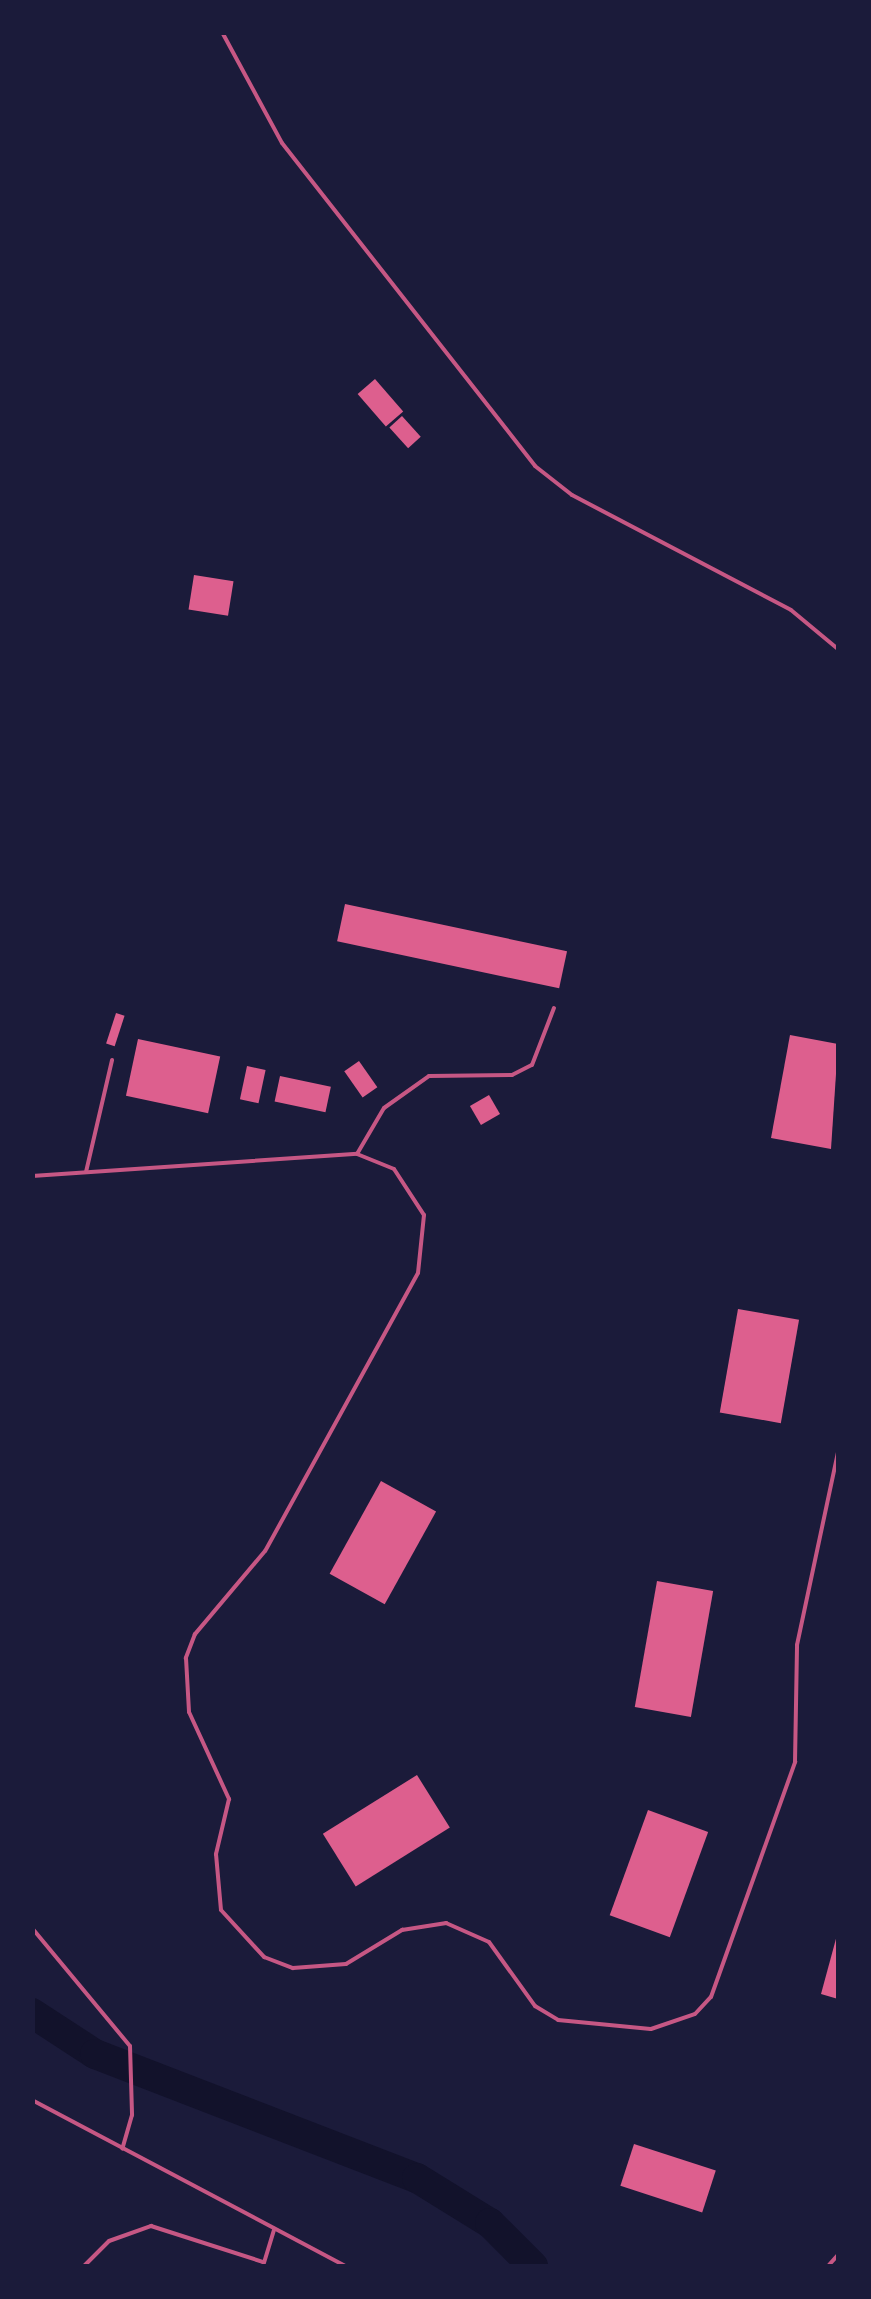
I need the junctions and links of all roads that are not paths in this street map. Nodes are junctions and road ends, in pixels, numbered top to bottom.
1 (222, 32) edge
2 (838, 648) edge
3 (554, 1008) dead end
4 (112, 1060) dead end
5 (357, 1154) junction
6 (86, 1172) junction
7 (32, 1176) edge
8 (838, 1452) edge
9 (32, 1928) edge
10 (32, 2100) edge
11 (122, 2149) junction
12 (274, 2230) junction
13 (838, 2256) edge
14 (263, 2264) edge
15 (84, 2266) edge
16 (345, 2266) edge
17 (828, 2266) edge

1 - 2 lane
3 - 5 lane
4 - 6 lane
5 - 6 lane
5 - 8 lane
6 - 7 lane
9 - 11 lane
10 - 11 lane
11 - 12 lane
12 - 14 lane
12 - 16 lane
13 - 17 lane
14 - 15 lane

